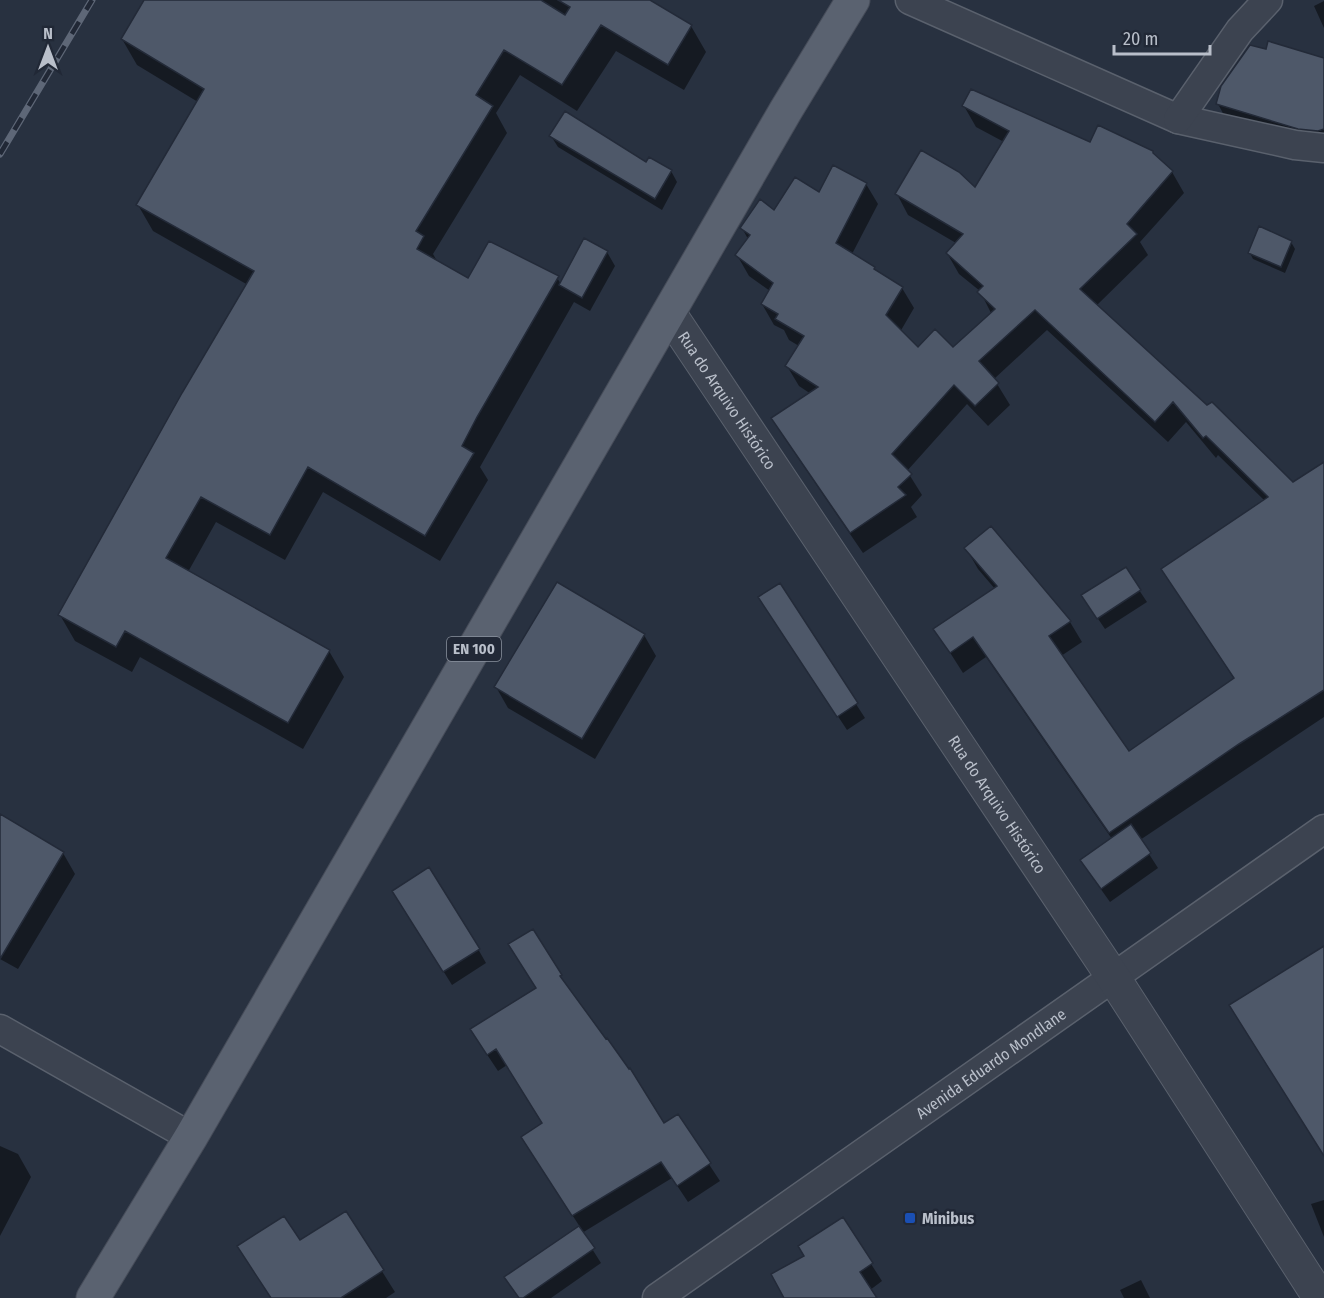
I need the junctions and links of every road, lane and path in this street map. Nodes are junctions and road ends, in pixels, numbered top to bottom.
1 (853, 0) edge
2 (910, 0) edge
3 (1268, 0) edge
4 (1178, 119) junction
5 (1324, 147) edge
6 (669, 314) junction
7 (1324, 829) edge
8 (1113, 977) junction
9 (0, 1029) edge
10 (191, 1137) junction
11 (93, 1298) edge
12 (657, 1298) edge
13 (1320, 1298) edge

1 - 6 main road, EN 100
2 - 4 street
3 - 4 street
4 - 5 street
6 - 8 street, Rua do Arquivo Histórico
6 - 10 main road, EN 100
7 - 8 street, Avenida Eduardo Mondlane
8 - 12 street, Avenida Eduardo Mondlane
8 - 13 street, Rua do Arquivo Histórico
9 - 10 street
10 - 11 main road, EN 100

